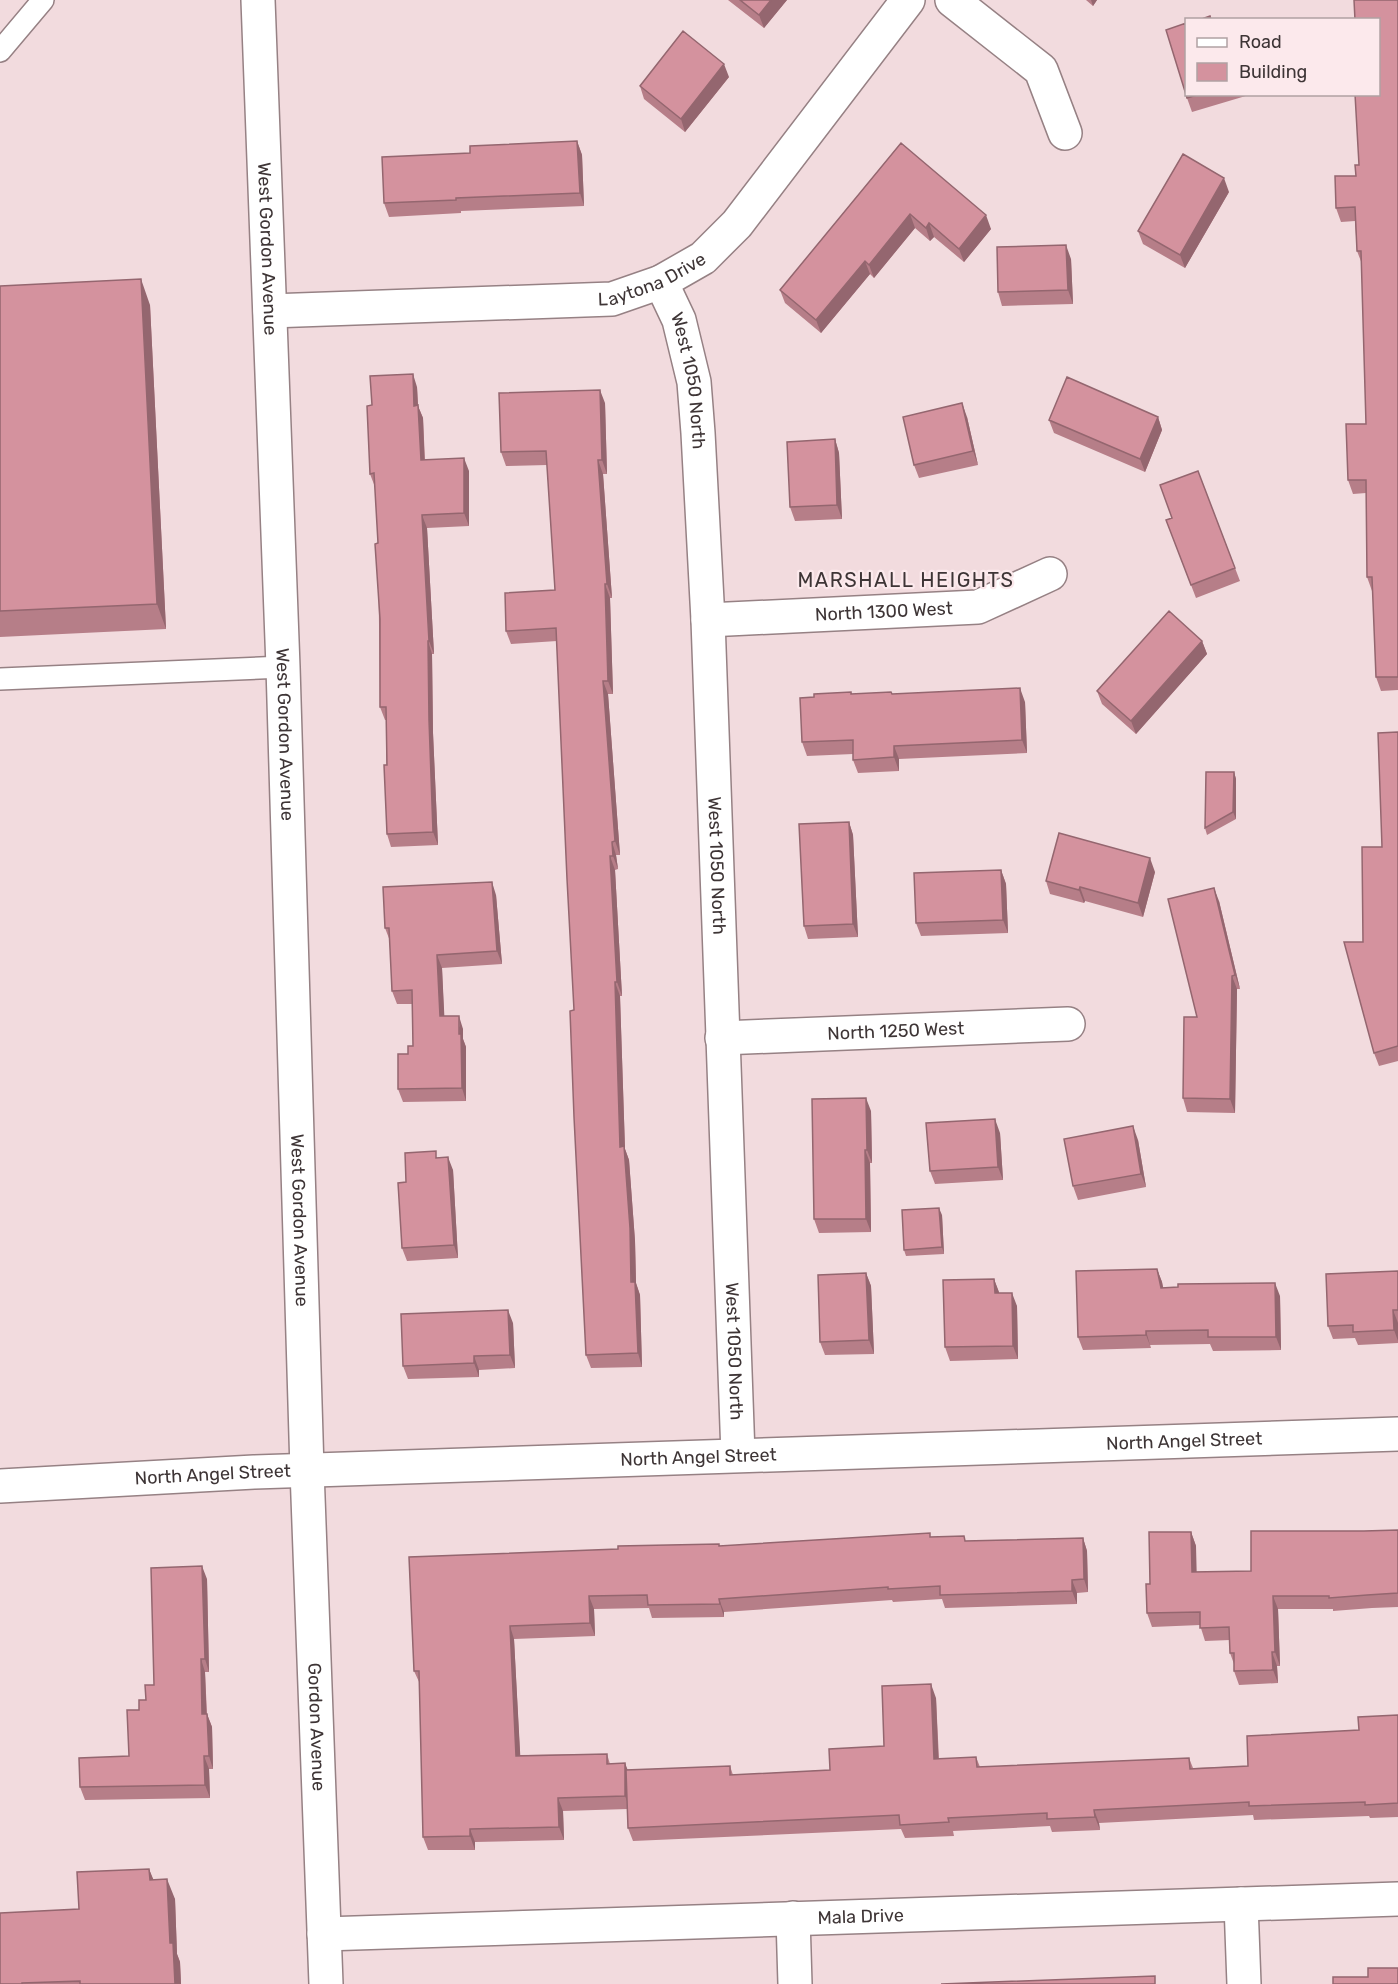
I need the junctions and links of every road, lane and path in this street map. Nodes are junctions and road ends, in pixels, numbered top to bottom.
1 (43, 0) edge
2 (258, 0) edge
3 (908, 0) edge
4 (952, 0) edge
5 (0, 51) edge
6 (1065, 133) dead end
7 (661, 282) junction
8 (270, 311) junction
9 (1050, 574) dead end
10 (708, 620) junction
11 (283, 667) junction
12 (0, 679) edge
13 (1068, 1024) dead end
14 (722, 1038) junction
15 (1398, 1434) edge
16 (738, 1455) junction
17 (306, 1470) junction
18 (0, 1486) edge
19 (1398, 1899) edge
20 (1241, 1904) junction
21 (793, 1918) junction
22 (324, 1934) junction
23 (326, 1984) edge
24 (795, 1984) edge
25 (1244, 1984) edge

1 - 5 lane
2 - 8 street, West Gordon Avenue
3 - 7 street, Laytona Drive
4 - 6 street
7 - 8 street, Laytona Drive
7 - 10 street, West 1050 North
8 - 11 street, West Gordon Avenue
9 - 10 street, North 1300 West
10 - 14 street, West 1050 North
11 - 12 lane
11 - 17 street, West Gordon Avenue
13 - 14 street, North 1250 West
14 - 16 street, West 1050 North
15 - 16 street, North Angel Street
16 - 17 street, North Angel Street
17 - 18 street, North Angel Street
17 - 22 street, Gordon Avenue
19 - 20 street, Mala Drive
20 - 21 street, Mala Drive
20 - 25 street
21 - 22 street, Mala Drive
21 - 24 street
22 - 23 street, Gordon Avenue

